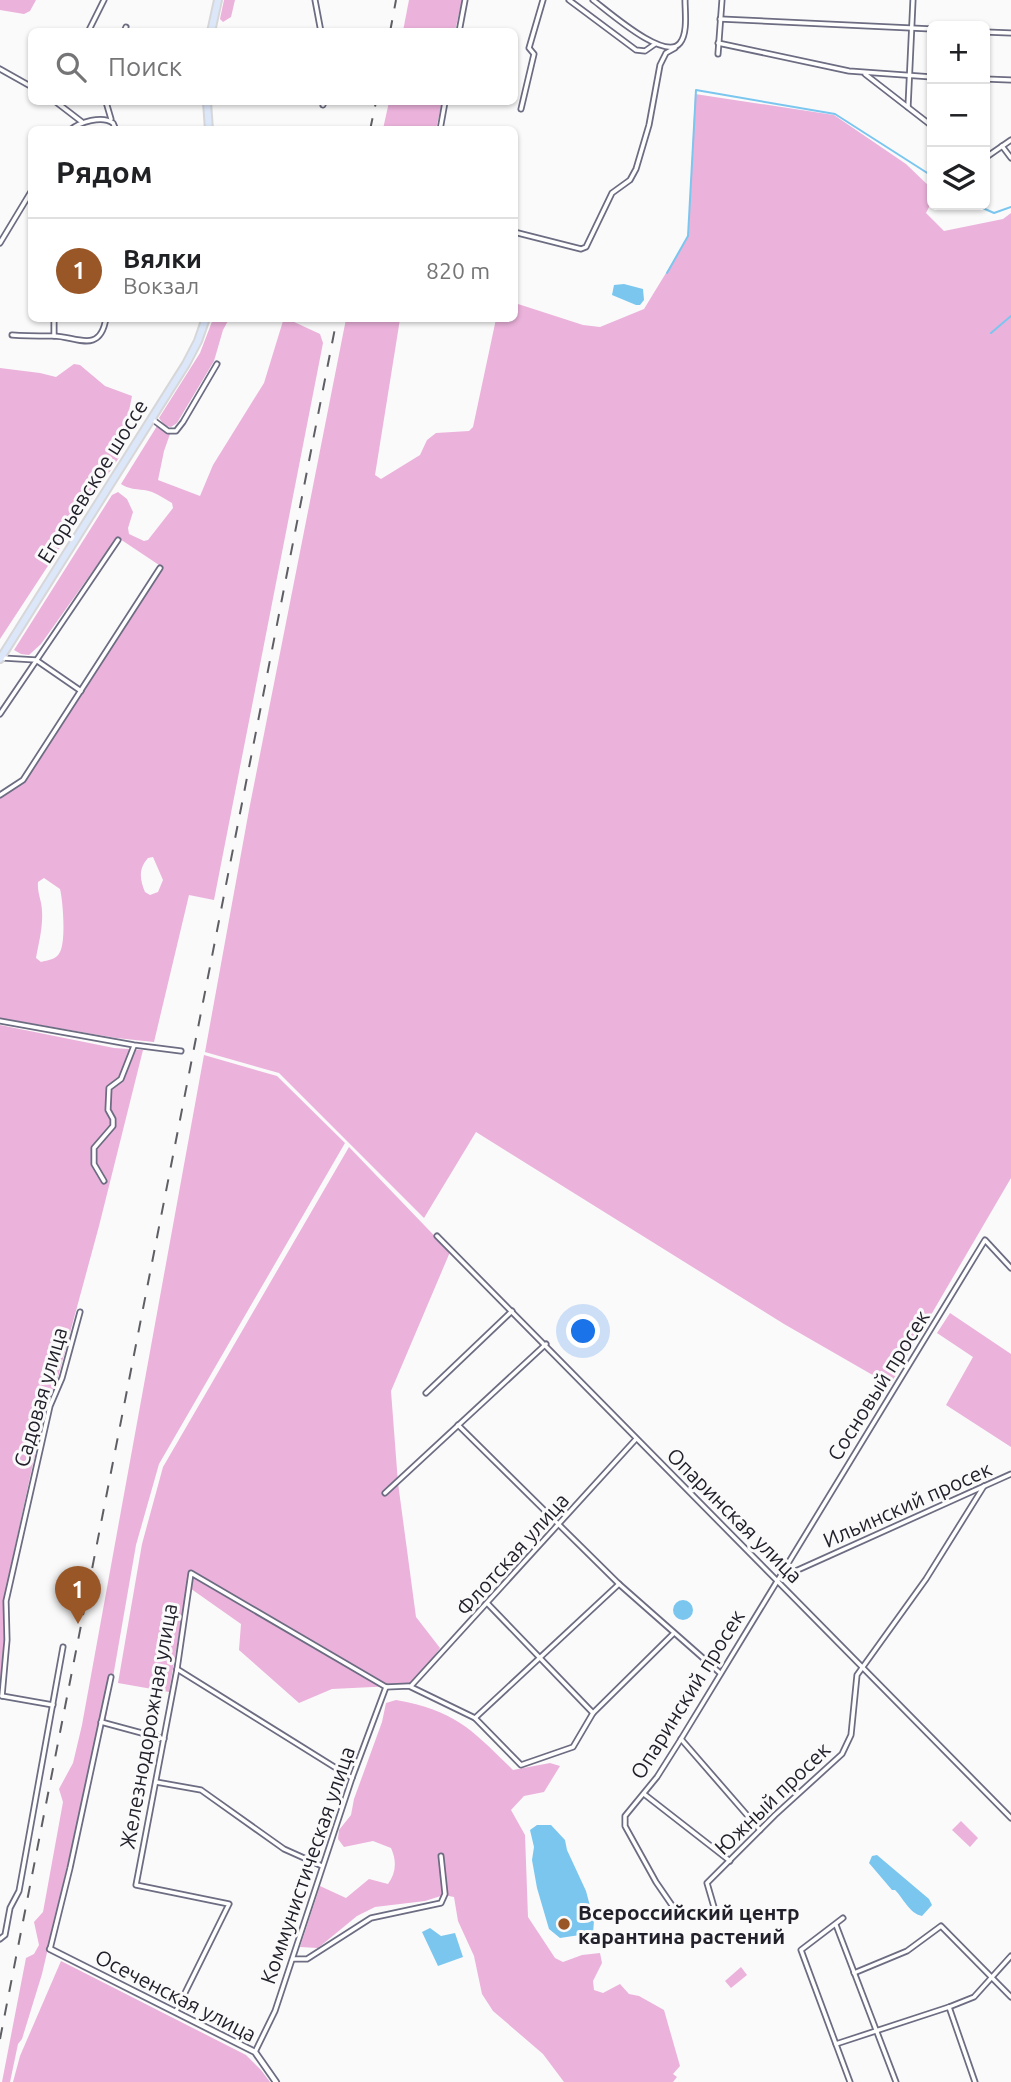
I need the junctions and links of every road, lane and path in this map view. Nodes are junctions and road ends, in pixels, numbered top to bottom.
1 (104, 0) edge
2 (218, 0) edge
3 (315, 0) edge
4 (465, 0) edge
5 (543, 0) edge
6 (569, 0) edge
7 (593, 0) edge
8 (685, 0) edge
9 (722, 0) edge
10 (913, 0) edge
11 (720, 19) junction
12 (90, 28) edge
13 (212, 28) edge
14 (320, 28) edge
15 (460, 28) edge
16 (912, 28) junction
17 (927, 29) edge
18 (990, 32) edge
19 (1011, 33) edge
20 (718, 43) junction
21 (655, 44) junction
22 (675, 48) junction
23 (718, 54) dead end
24 (0, 69) edge
25 (859, 72) junction
26 (910, 76) junction
27 (927, 77) edge
28 (990, 79) edge
29 (1011, 80) edge
30 (28, 86) edge
31 (62, 105) edge
32 (107, 105) edge
33 (206, 105) edge
34 (444, 105) edge
35 (908, 107) junction
36 (521, 109) dead end
37 (111, 121) junction
38 (82, 122) junction
39 (927, 122) edge
40 (76, 126) edge
41 (114, 126) edge
42 (209, 126) edge
43 (441, 126) edge
44 (1011, 140) edge
45 (1002, 146) junction
46 (990, 154) edge
47 (1011, 158) edge
48 (28, 197) edge
49 (518, 233) edge
50 (0, 243) edge
51 (54, 322) edge
52 (105, 322) edge
53 (205, 322) edge
54 (12, 335) dead end
55 (54, 336) junction
56 (217, 364) dead end
57 (152, 419) junction
58 (118, 540) dead end
59 (160, 568) dead end
60 (0, 658) edge
61 (36, 660) junction
62 (81, 691) junction
63 (0, 714) edge
64 (0, 794) edge
65 (0, 1021) edge
66 (134, 1045) junction
67 (181, 1051) dead end
68 (104, 1181) dead end
69 (437, 1236) dead end
70 (1011, 1268) edge
71 (512, 1311) junction
72 (80, 1312) dead end
73 (546, 1344) junction
74 (426, 1393) dead end
75 (458, 1425) junction
76 (636, 1439) junction
77 (1011, 1474) edge
78 (984, 1486) junction
79 (385, 1493) dead end
80 (559, 1525) junction
81 (778, 1579) junction
82 (619, 1584) junction
83 (488, 1604) junction
84 (673, 1634) junction
85 (63, 1647) dead end
86 (540, 1658) junction
87 (864, 1667) junction
88 (177, 1669) junction
89 (720, 1673) junction
90 (111, 1677) dead end
91 (409, 1686) junction
92 (386, 1687) junction
93 (1, 1696) edge
94 (53, 1705) junction
95 (593, 1713) junction
96 (475, 1718) junction
97 (101, 1722) junction
98 (164, 1739) junction
99 (681, 1739) junction
100 (352, 1778) junction
101 (156, 1782) junction
102 (643, 1793) junction
103 (1011, 1818) edge
104 (760, 1830) junction
105 (441, 1856) dead end
106 (730, 1861) junction
107 (322, 1866) junction
108 (714, 1907) dead end
109 (678, 1914) dead end
110 (843, 1918) dead end
111 (836, 1925) junction
112 (0, 1939) edge
113 (50, 1949) joint
114 (1011, 1956) edge
115 (293, 1959) junction
116 (854, 1973) junction
117 (992, 1978) junction
118 (1011, 1997) edge
119 (949, 2007) junction
120 (176, 2011) junction
121 (876, 2031) junction
122 (836, 2044) junction
123 (255, 2052) junction
124 (276, 2082) edge
125 (850, 2082) edge
126 (896, 2082) edge
127 (975, 2082) edge

1 - 12 street
2 - 13 main road
3 - 14 street
4 - 15 street
5 - 36 street
6 - 21 street
7 - 21 street
8 - 22 street
9 - 11 street
10 - 16 street
11 - 16 street
11 - 20 street
16 - 17 street
16 - 26 street
18 - 19 street
20 - 23 street
20 - 25 street
21 - 22 street
22 - 49 street
24 - 30 street
25 - 26 street
25 - 35 street
26 - 27 street
26 - 35 street
28 - 29 street
31 - 38 street
32 - 37 street
33 - 42 main road
34 - 43 street
35 - 39 street
37 - 38 street
37 - 41 street
38 - 40 street
44 - 45 street
45 - 46 street
45 - 47 street
48 - 50 street
51 - 55 street
52 - 55 street
53 - 57 main road, Егорьевское шоссе
54 - 55 street
56 - 57 street
57 - 60 main road, Егорьевское шоссе
58 - 61 street
59 - 62 street
60 - 61 street
61 - 62 street
61 - 63 street
62 - 64 street
65 - 66 street
66 - 67 street
66 - 68 street
69 - 71 street, Опаринская улица
70 - 81 street, Сосновый просек
71 - 73 street, Опаринская улица
71 - 74 street
72 - 93 street, Садовая улица
73 - 75 street
73 - 76 street, Опаринская улица
75 - 79 street
75 - 80 street
76 - 80 street, Флотская улица
76 - 81 street, Опаринская улица
77 - 78 street, Ильинский просек
78 - 81 street, Ильинский просек
78 - 87 street, Южный просек
80 - 82 street
80 - 83 street, Флотская улица
81 - 87 street, Опаринская улица
81 - 89 street, Опаринский просек
82 - 84 street
82 - 86 street
83 - 86 street
83 - 91 street, Флотская улица
84 - 89 street
84 - 95 street
85 - 94 street
86 - 95 street
86 - 96 street
87 - 103 street, Опаринская улица
87 - 104 street, Южный просек
88 - 92 street, Железнодорожная улица
88 - 98 street, Железнодорожная улица
88 - 100 street
89 - 99 street, Опаринский просек
90 - 97 street
91 - 92 street
91 - 96 street
92 - 100 street, Коммунистическая улица
93 - 94 street
94 - 112 street
95 - 96 street
97 - 98 street
97 - 113 street
98 - 101 street, Железнодорожная улица
99 - 102 street, Опаринский просек
99 - 104 street
100 - 107 street, Коммунистическая улица
101 - 107 street
101 - 120 street, Железнодорожная улица
102 - 106 street
102 - 109 street, Опаринский просек
104 - 106 street, Южный просек
105 - 115 street
106 - 108 street, Южный просек
107 - 115 street, Коммунистическая улица
110 - 111 street
111 - 116 street
111 - 122 street
113 - 120 street, Осеченская улица
114 - 117 street
115 - 123 street, Коммунистическая улица
116 - 117 street
116 - 121 street
117 - 118 street
117 - 119 street
119 - 121 street
119 - 127 street
120 - 123 street, Осеченская улица
121 - 122 street
121 - 126 street
122 - 125 street
123 - 124 street, Осеченская улица

